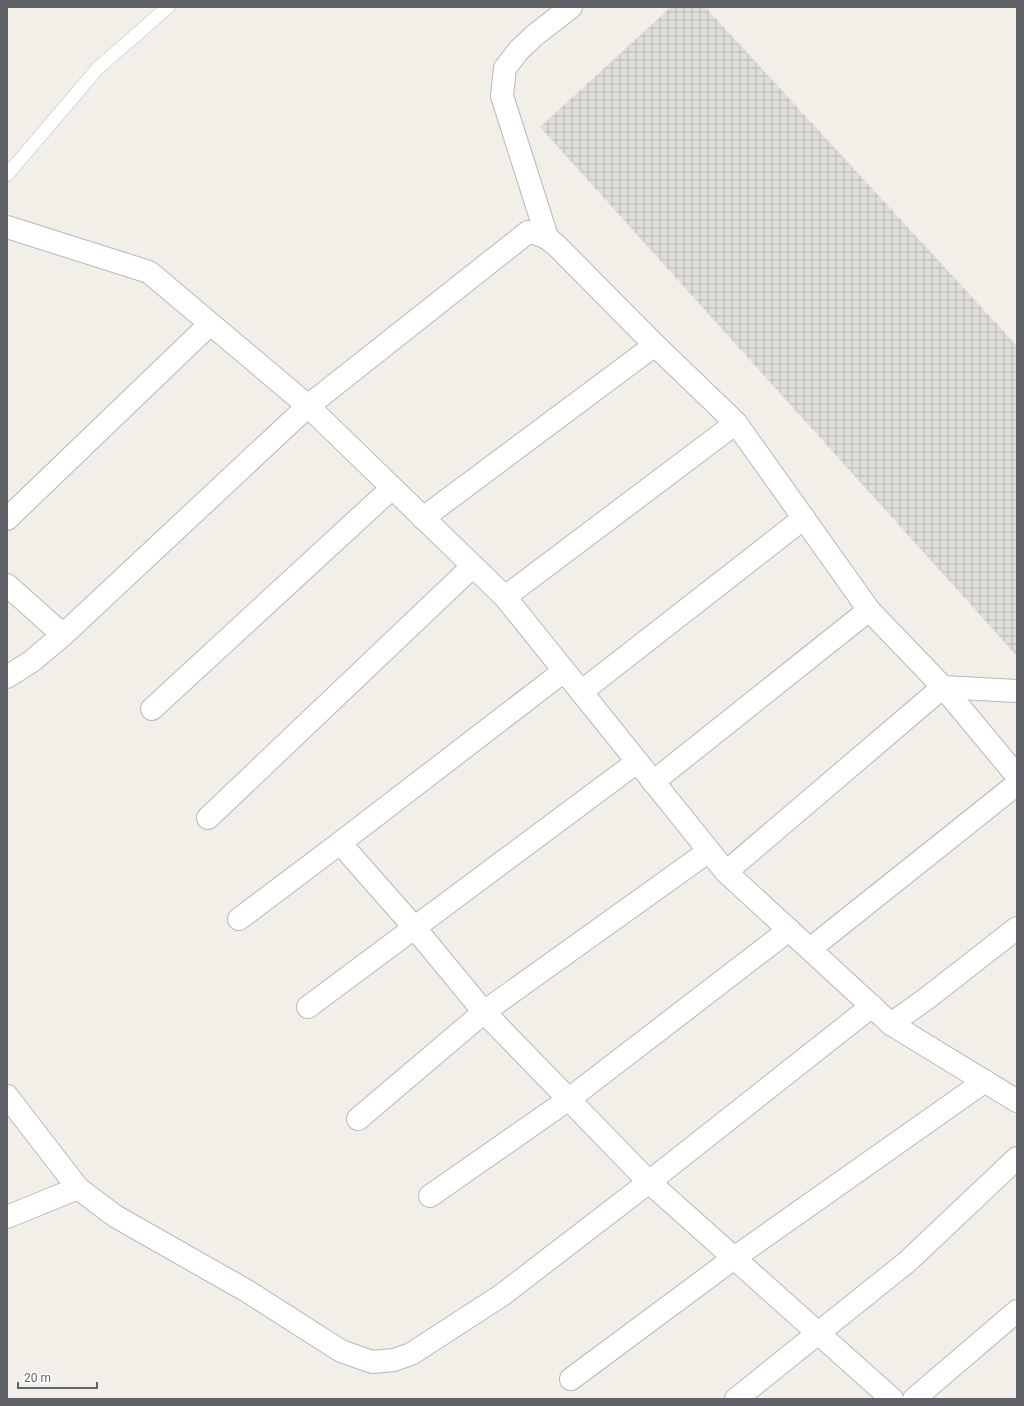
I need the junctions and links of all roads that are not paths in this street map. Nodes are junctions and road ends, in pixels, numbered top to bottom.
1 (168, 7) edge
2 (571, 7) edge
3 (7, 175) edge
4 (7, 227) edge
5 (547, 237) junction
6 (210, 324) junction
7 (655, 344) junction
8 (308, 406) junction
9 (736, 423) junction
10 (392, 488) junction
11 (423, 518) junction
12 (804, 518) junction
13 (7, 519) edge
14 (473, 566) junction
15 (7, 585) edge
16 (505, 597) junction
17 (870, 610) junction
18 (63, 635) junction
19 (564, 671) junction
20 (7, 677) edge
21 (943, 687) junction
22 (1017, 691) edge
23 (581, 692) junction
24 (152, 709) dead end
25 (637, 762) junction
26 (1017, 776) edge
27 (653, 782) junction
28 (1017, 784) edge
29 (208, 818) dead end
30 (340, 843) junction
31 (709, 851) junction
32 (726, 872) junction
33 (239, 919) dead end
34 (414, 927) junction
35 (1017, 928) edge
36 (789, 930) junction
37 (810, 949) junction
38 (872, 1006) junction
39 (308, 1007) dead end
40 (484, 1012) junction
41 (891, 1024) junction
42 (985, 1081) junction
43 (7, 1096) edge
44 (1016, 1098) edge
45 (569, 1099) junction
46 (358, 1119) dead end
47 (1017, 1158) edge
48 (649, 1182) junction
49 (78, 1188) junction
50 (430, 1196) dead end
51 (7, 1217) edge
52 (734, 1258) junction
53 (1017, 1311) edge
54 (818, 1333) junction
55 (571, 1379) dead end
56 (736, 1399) edge
57 (892, 1399) edge
58 (914, 1399) edge

1 - 3 lane
2 - 5 street
4 - 6 street
5 - 7 street
5 - 8 street
6 - 8 street
6 - 13 street
7 - 9 street
7 - 11 street
8 - 10 street
8 - 18 street
9 - 12 street
9 - 16 street
10 - 11 street
10 - 24 street
11 - 14 street
12 - 17 street
12 - 23 street
14 - 16 street
14 - 29 street
15 - 18 street
16 - 19 street
17 - 21 street
17 - 27 street
18 - 20 street
19 - 23 street
19 - 30 street
21 - 22 street
21 - 26 street
21 - 32 street
23 - 25 street
25 - 27 street
25 - 34 street
27 - 31 street
28 - 37 street
30 - 33 street
30 - 34 street
31 - 32 street
31 - 40 street
32 - 36 street
34 - 39 street
34 - 40 street
35 - 41 street
36 - 37 street
36 - 45 street
37 - 38 street
38 - 41 street
38 - 48 street
40 - 45 street
40 - 46 street
41 - 42 street
42 - 44 street
42 - 52 street
43 - 49 street
45 - 48 street
45 - 50 street
47 - 54 street
48 - 49 street
48 - 52 street
49 - 51 street
52 - 54 street
52 - 55 street
53 - 58 street
54 - 56 street
54 - 57 street

